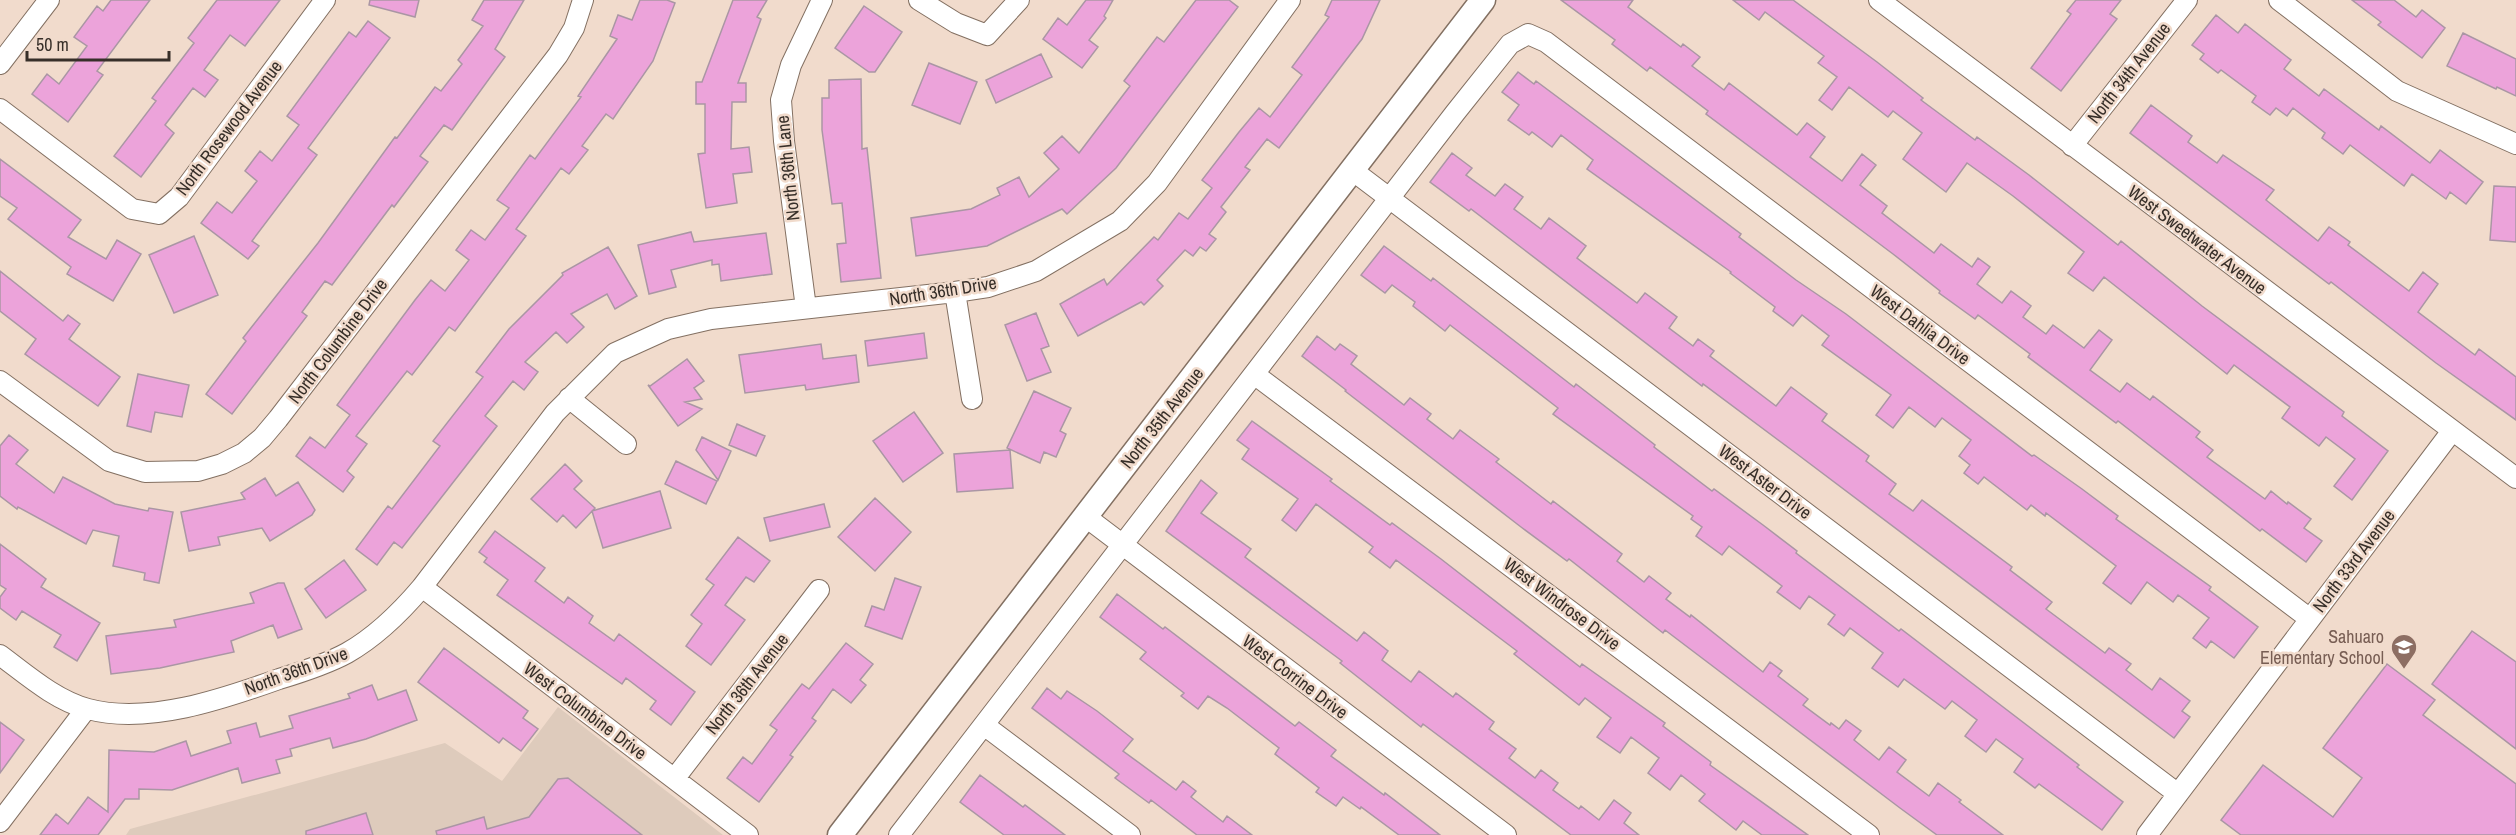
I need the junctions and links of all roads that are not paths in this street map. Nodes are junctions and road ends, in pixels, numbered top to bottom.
1 (49, 0) edge
2 (325, 0) edge
3 (583, 0) edge
4 (822, 0) edge
5 (919, 0) edge
6 (1019, 0) edge
7 (1290, 0) edge
8 (1483, 0) edge
9 (1880, 0) edge
10 (2187, 0) edge
11 (2279, 0) edge
12 (0, 64) edge
13 (0, 109) edge
14 (2516, 144) edge
15 (2072, 146) junction
16 (1352, 170) junction
17 (1390, 198) junction
18 (956, 292) junction
19 (806, 308) junction
20 (1254, 374) junction
21 (0, 381) edge
22 (569, 398) junction
23 (972, 399) dead end
24 (2452, 431) junction
25 (626, 444) dead end
26 (2516, 478) edge
27 (1086, 518) junction
28 (1122, 547) junction
29 (422, 587) junction
30 (819, 590) dead end
31 (2310, 619) junction
32 (0, 655) edge
33 (86, 709) junction
34 (984, 725) junction
35 (675, 778) junction
36 (2178, 794) junction
37 (0, 822) edge
38 (748, 835) edge
39 (840, 835) edge
40 (899, 835) edge
41 (1130, 835) edge
42 (1506, 835) edge
43 (1869, 835) edge
44 (2147, 835) edge

1 - 12 street
2 - 13 street, North Rosewood Avenue
3 - 21 street, North Columbine Drive
4 - 19 street, North 36th Lane
5 - 6 street
7 - 18 street, North 36th Drive
8 - 16 main road, North 35th Avenue
9 - 15 street, West Sweetwater Avenue
10 - 15 street, North 34th Avenue
11 - 14 street
15 - 24 street, West Sweetwater Avenue
16 - 17 street, West Aster Drive
16 - 27 main road, North 35th Avenue
17 - 20 street
17 - 31 street, West Dahlia Drive
17 - 36 street, West Aster Drive
18 - 19 street, North 36th Drive
18 - 23 street
19 - 22 street, North 36th Drive
20 - 28 street
20 - 43 street, West Windrose Drive
22 - 25 street
22 - 29 street, North 36th Drive
24 - 26 street, West Sweetwater Avenue
24 - 31 street, North 33rd Avenue
27 - 28 street, West Corrine Drive
27 - 39 main road, North 35th Avenue
28 - 34 street
28 - 42 street, West Corrine Drive
29 - 33 street, North 36th Drive
29 - 35 street, West Columbine Drive
30 - 35 street, North 36th Avenue
31 - 36 street, North 33rd Avenue
32 - 33 street, North 36th Drive
33 - 37 street
34 - 40 street
34 - 41 street
35 - 38 street, West Columbine Drive
36 - 44 street, North 33rd Avenue

